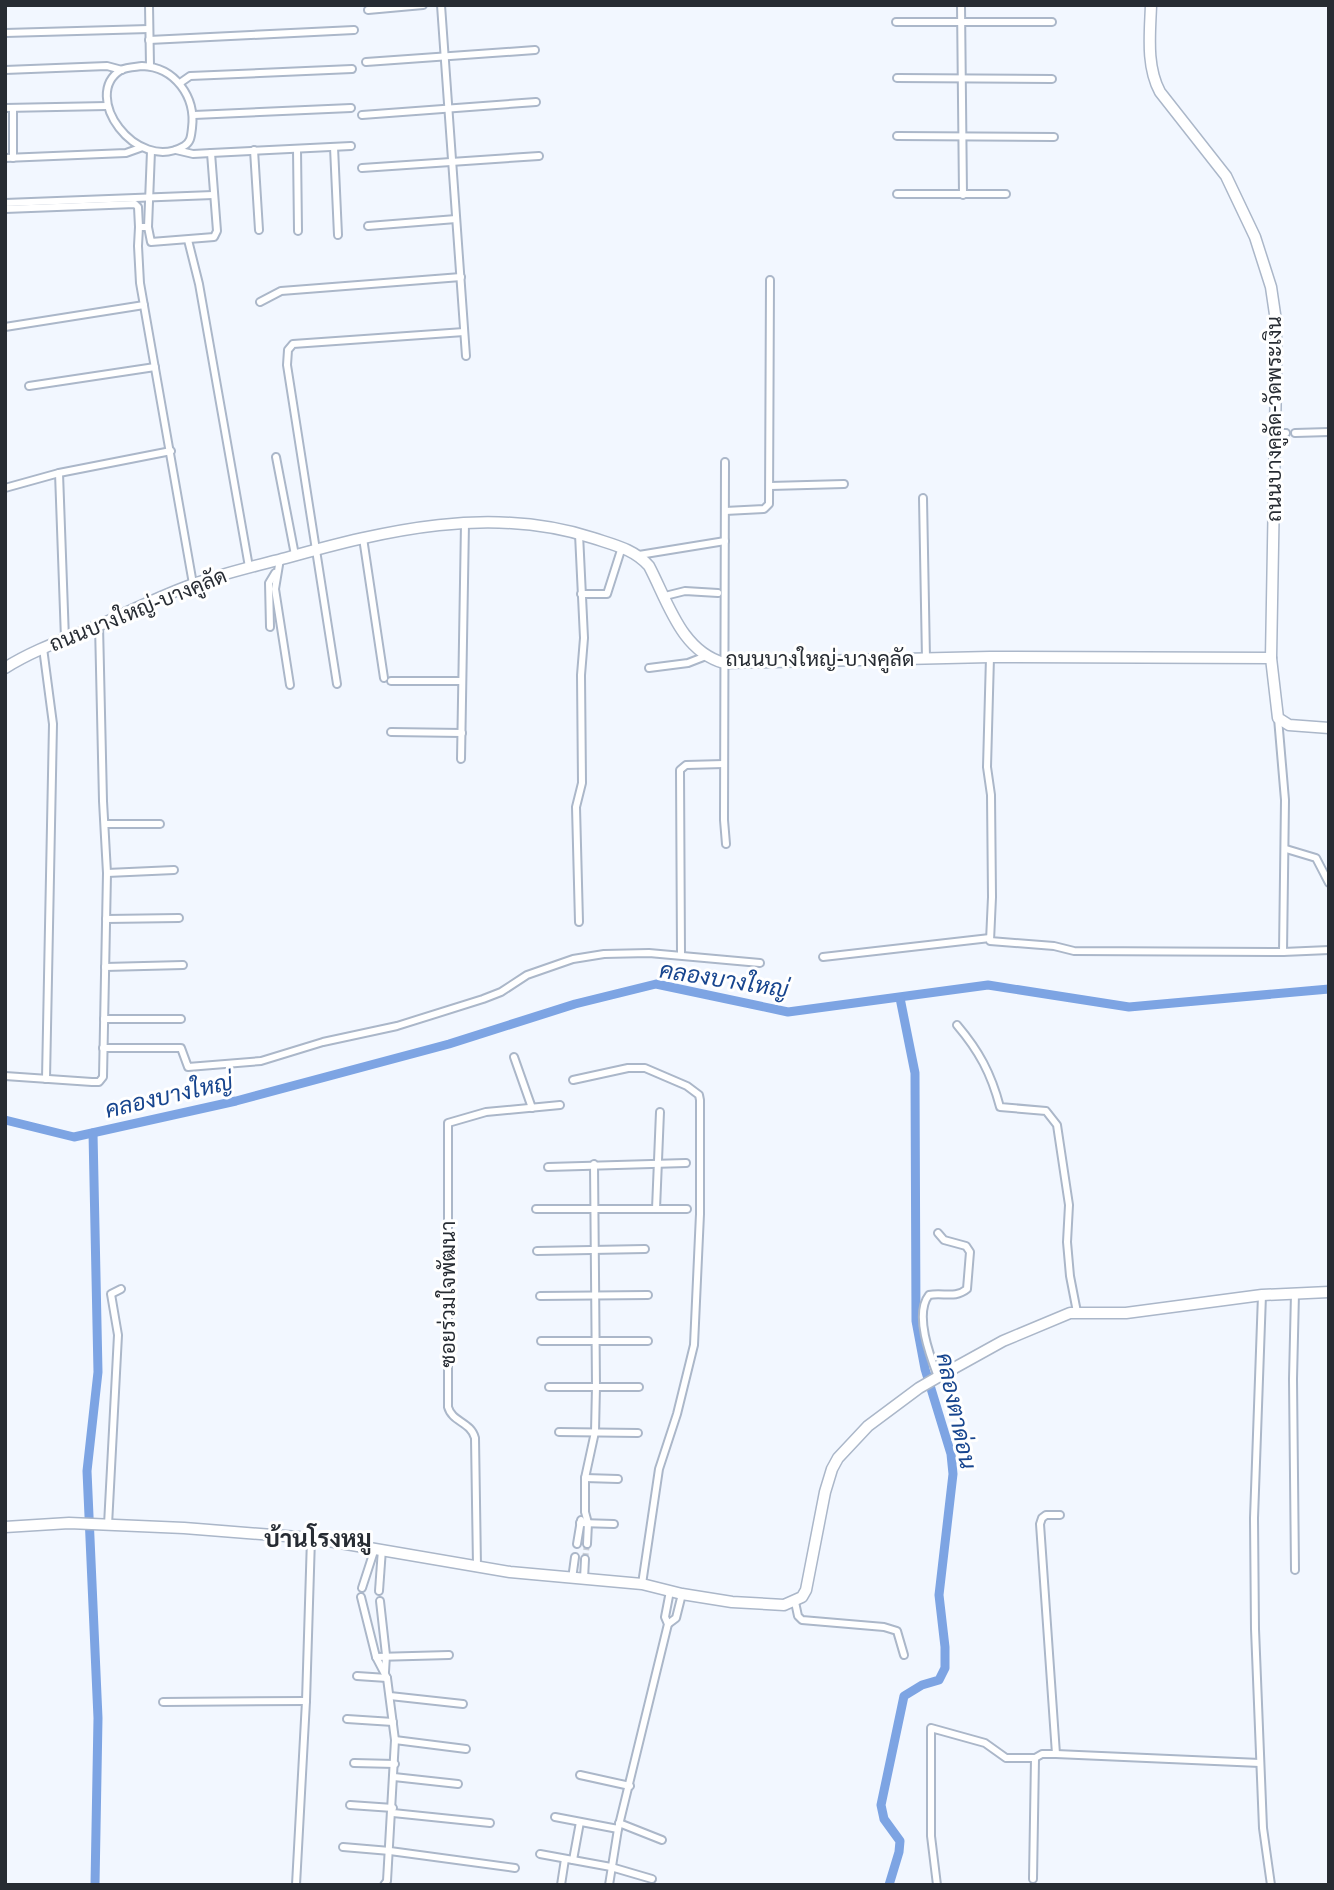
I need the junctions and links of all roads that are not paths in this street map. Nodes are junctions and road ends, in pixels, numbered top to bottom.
1 (149, 5) edge
2 (424, 5) edge
3 (441, 5) edge
4 (961, 5) edge
5 (1151, 5) edge
6 (368, 10) dead end
7 (961, 20) junction
8 (896, 22) dead end
9 (1052, 22) dead end
10 (149, 29) junction
11 (354, 30) dead end
12 (5, 33) edge
13 (149, 40) junction
14 (535, 50) dead end
15 (445, 56) junction
16 (366, 62) dead end
17 (150, 66) junction
18 (352, 69) dead end
19 (5, 70) edge
20 (122, 70) junction
21 (897, 78) dead end
22 (962, 78) junction
23 (1052, 79) dead end
24 (180, 83) junction
25 (536, 102) dead end
26 (107, 106) junction
27 (9, 108) edge
28 (351, 108) dead end
29 (449, 109) junction
30 (194, 115) junction
31 (362, 116) dead end
32 (897, 136) dead end
33 (963, 136) junction
34 (1054, 137) dead end
35 (351, 146) dead end
36 (334, 147) junction
37 (139, 148) junction
38 (297, 149) junction
39 (176, 150) junction
40 (254, 150) junction
41 (151, 151) junction
42 (211, 153) junction
43 (539, 156) dead end
44 (9, 158) edge
45 (452, 161) junction
46 (362, 168) dead end
47 (897, 194) dead end
48 (1006, 194) dead end
49 (213, 195) junction
50 (963, 195) junction
51 (149, 197) junction
52 (5, 203) edge
53 (5, 209) edge
54 (456, 219) junction
55 (368, 226) dead end
56 (139, 227) junction
57 (148, 227) junction
58 (259, 230) dead end
59 (298, 231) dead end
60 (338, 235) dead end
61 (188, 240) junction
62 (461, 277) junction
63 (770, 280) dead end
64 (260, 302) dead end
65 (144, 305) junction
66 (5, 327) edge
67 (464, 332) junction
68 (466, 356) dead end
69 (155, 367) junction
70 (29, 386) dead end
71 (1329, 432) edge
72 (1295, 433) dead end
73 (171, 451) junction
74 (276, 457) dead end
75 (724, 462) dead end
76 (59, 473) junction
77 (844, 484) dead end
78 (770, 486) junction
79 (5, 488) edge
80 (923, 498) dead end
81 (725, 511) junction
82 (465, 523) junction
83 (579, 534) junction
84 (363, 538) junction
85 (725, 541) junction
86 (622, 547) junction
87 (316, 550) junction
88 (295, 555) junction
89 (639, 555) junction
90 (280, 559) junction
91 (249, 567) junction
92 (276, 572) junction
93 (193, 584) junction
94 (718, 593) dead end
95 (581, 594) junction
96 (665, 596) junction
97 (99, 625) junction
98 (270, 627) dead end
99 (65, 639) junction
100 (43, 648) junction
101 (706, 656) junction
102 (989, 657) junction
103 (1271, 658) junction
104 (926, 659) junction
105 (724, 663) junction
106 (5, 668) edge
107 (649, 668) dead end
108 (463, 681) junction
109 (337, 684) dead end
110 (290, 685) dead end
111 (1278, 718) junction
112 (1329, 728) edge
113 (391, 732) dead end
114 (462, 733) junction
115 (461, 759) dead end
116 (724, 764) junction
117 (105, 824) junction
118 (160, 824) dead end
119 (726, 844) dead end
120 (1286, 849) junction
121 (174, 870) dead end
122 (107, 873) junction
123 (1329, 883) edge
124 (179, 918) dead end
125 (106, 919) junction
126 (579, 922) dead end
127 (990, 938) junction
128 (1329, 950) edge
129 (1283, 953) junction
130 (681, 955) junction
131 (823, 957) dead end
132 (760, 963) dead end
133 (183, 965) dead end
134 (105, 967) junction
135 (104, 1019) junction
136 (181, 1019) dead end
137 (957, 1025) dead end
138 (103, 1048) junction
139 (514, 1057) dead end
140 (5, 1076) edge
141 (46, 1079) junction
142 (573, 1080) dead end
143 (560, 1105) dead end
144 (532, 1108) junction
145 (660, 1112) dead end
146 (656, 1162) junction
147 (686, 1163) dead end
148 (594, 1164) junction
149 (548, 1167) dead end
150 (594, 1208) junction
151 (536, 1209) dead end
152 (656, 1209) junction
153 (687, 1209) dead end
154 (938, 1233) dead end
155 (595, 1249) junction
156 (645, 1249) dead end
157 (537, 1251) dead end
158 (121, 1289) dead end
159 (1329, 1292) edge
160 (1295, 1293) junction
161 (596, 1295) junction
162 (648, 1295) dead end
163 (1262, 1295) junction
164 (540, 1296) dead end
165 (1077, 1312) junction
166 (541, 1340) dead end
167 (596, 1341) junction
168 (648, 1341) dead end
169 (936, 1378) junction
170 (549, 1387) dead end
171 (596, 1387) junction
172 (639, 1387) dead end
173 (559, 1432) dead end
174 (595, 1432) junction
175 (638, 1433) dead end
176 (585, 1478) junction
177 (618, 1479) dead end
178 (585, 1513) junction
179 (1060, 1515) dead end
180 (580, 1523) junction
181 (588, 1523) junction
182 (614, 1524) dead end
183 (108, 1525) junction
184 (5, 1527) edge
185 (311, 1538) junction
186 (577, 1544) tunnel mouth
187 (587, 1544) tunnel mouth
188 (378, 1549) junction
189 (575, 1557) tunnel mouth
190 (585, 1559) tunnel mouth
191 (477, 1566) junction
192 (1295, 1570) dead end
193 (584, 1578) junction
194 (572, 1579) junction
195 (642, 1584) junction
196 (362, 1588) dead end
197 (379, 1591) dead end
198 (670, 1591) junction
199 (682, 1594) junction
200 (361, 1597) dead end
201 (380, 1601) dead end
202 (795, 1602) junction
203 (668, 1625) junction
204 (386, 1655) junction
205 (449, 1655) dead end
206 (904, 1655) dead end
207 (376, 1657) junction
208 (386, 1675) junction
209 (357, 1676) dead end
210 (390, 1696) junction
211 (306, 1701) junction
212 (163, 1702) dead end
213 (463, 1703) dead end
214 (347, 1719) dead end
215 (393, 1722) junction
216 (395, 1741) junction
217 (466, 1749) dead end
218 (1056, 1754) junction
219 (1035, 1758) junction
220 (354, 1763) dead end
221 (1260, 1763) junction
222 (395, 1765) junction
223 (580, 1775) dead end
224 (394, 1777) junction
225 (458, 1784) dead end
226 (630, 1786) junction
227 (350, 1805) dead end
228 (393, 1810) junction
229 (555, 1817) dead end
230 (580, 1822) junction
231 (490, 1823) dead end
232 (618, 1826) junction
233 (662, 1840) dead end
234 (342, 1847) dead end
235 (390, 1851) junction
236 (540, 1854) dead end
237 (565, 1859) junction
238 (573, 1860) junction
239 (611, 1867) junction
240 (514, 1868) dead end
241 (652, 1879) dead end
242 (1033, 1879) dead end
243 (387, 1884) edge
244 (296, 1885) edge
245 (561, 1885) edge
246 (610, 1885) edge
247 (937, 1885) edge
248 (1271, 1885) edge

1 - 10 street
2 - 6 street
3 - 15 street
4 - 7 street
5 - 103 street, ถนนบางคูลัด-วัดพระเงิน
7 - 8 street
7 - 9 street
7 - 22 street
10 - 12 street
10 - 13 street
11 - 13 street
13 - 17 street
14 - 15 street
15 - 16 street
15 - 29 street
17 - 20 street
17 - 24 street
18 - 24 street
19 - 20 street
20 - 26 street
21 - 22 street
22 - 23 street
22 - 33 street
24 - 30 street
25 - 29 street
26 - 27 street
26 - 37 street
27 - 44 street
28 - 30 street
29 - 31 street
29 - 45 street
30 - 39 street
32 - 33 street
33 - 34 street
33 - 50 street
35 - 36 street
36 - 38 street
36 - 60 street
37 - 41 street
37 - 44 street
38 - 40 street
38 - 59 street
39 - 41 street
39 - 42 street
40 - 42 street
40 - 58 street
41 - 51 street
42 - 49 street
43 - 45 street
45 - 46 street
45 - 54 street
47 - 50 street
48 - 50 street
49 - 51 street
49 - 61 street
51 - 52 street
51 - 57 street
53 - 56 street
54 - 55 street
54 - 62 street
56 - 57 street
56 - 65 street
57 - 61 street
61 - 91 street
62 - 64 street
62 - 67 street
63 - 78 street
65 - 66 street
65 - 69 street
67 - 68 street
67 - 87 street
69 - 70 street
69 - 73 street
71 - 72 street
73 - 76 street
73 - 93 street
74 - 88 street
75 - 81 street
76 - 79 street
76 - 99 street
77 - 78 street
78 - 81 street
80 - 104 street
81 - 85 street
82 - 83 street, ถนนบางใหญ่-บางคูลัด
82 - 84 street, ถนนบางใหญ่-บางคูลัด
82 - 108 street
83 - 86 street, ถนนบางใหญ่-บางคูลัด
83 - 95 street
84 - 87 street, ถนนบางใหญ่-บางคูลัด
84 - 108 street
85 - 89 street
85 - 105 street
86 - 89 street, ถนนบางใหญ่-บางคูลัด
86 - 95 street
87 - 88 street, ถนนบางใหญ่-บางคูลัด
87 - 109 street
88 - 90 street, ถนนบางใหญ่-บางคูลัด
89 - 96 street, ถนนบางใหญ่-บางคูลัด
90 - 91 street, ถนนบางใหญ่-บางคูลัด
90 - 92 street
91 - 93 street, ถนนบางใหญ่-บางคูลัด
92 - 98 street
92 - 110 street
93 - 97 street, ถนนบางใหญ่-บางคูลัด
94 - 96 street
95 - 126 street
96 - 101 street, ถนนบางใหญ่-บางคูลัด
97 - 99 street, ถนนบางใหญ่-บางคูลัด
97 - 117 street
99 - 100 street, ถนนบางใหญ่-บางคูลัด
100 - 106 street, ถนนบางใหญ่-บางคูลัด
100 - 141 street
101 - 105 street, ถนนบางใหญ่-บางคูลัด
101 - 107 street
102 - 103 street, ถนนบางใหญ่-บางคูลัด
102 - 104 street, ถนนบางใหญ่-บางคูลัด
102 - 127 street
103 - 111 street
104 - 105 street, ถนนบางใหญ่-บางคูลัด
105 - 116 street
108 - 114 street
111 - 112 street
111 - 120 street
113 - 114 street
114 - 115 street
116 - 119 street
116 - 130 street
117 - 118 street
117 - 122 street
120 - 123 street
120 - 129 street
121 - 122 street
122 - 125 street
124 - 125 street
125 - 134 street
127 - 129 street
127 - 131 street
128 - 129 street
130 - 132 street
130 - 138 street
133 - 134 street
134 - 135 street
135 - 136 street
135 - 138 street
137 - 165 street
138 - 141 street
139 - 144 street
140 - 141 street
142 - 195 street
143 - 144 street, ซอยร่วมใจพัฒนา
144 - 191 street, ซอยร่วมใจพัฒนา
145 - 146 street
146 - 147 street
146 - 148 street
146 - 152 street
148 - 149 street
148 - 150 street
150 - 151 street
150 - 152 street
150 - 155 street
152 - 153 street
154 - 169 street
155 - 156 street
155 - 157 street
155 - 161 street
158 - 183 street
159 - 160 street
160 - 163 street
160 - 192 street
161 - 162 street
161 - 164 street
161 - 167 street
163 - 165 street
163 - 221 street
165 - 169 street
166 - 167 street
167 - 168 street
167 - 171 street
169 - 202 street
170 - 171 street
171 - 172 street
171 - 174 street
173 - 174 street
174 - 175 street
174 - 176 street
176 - 177 street
176 - 178 street
178 - 180 street
178 - 181 street
179 - 218 street
180 - 181 street
180 - 186 street
181 - 182 street
181 - 187 street
183 - 184 street
183 - 185 street
185 - 188 street
185 - 211 street
188 - 191 street
188 - 196 street
188 - 197 street
189 - 194 street
190 - 193 street
191 - 194 street
193 - 194 street
193 - 195 street
195 - 198 street
198 - 199 street
198 - 203 street
199 - 202 street
199 - 203 street
200 - 207 street
201 - 204 street
202 - 206 street
203 - 226 street
204 - 205 street
204 - 207 street
204 - 208 street
207 - 208 street
208 - 209 street
208 - 210 street
210 - 213 street
210 - 215 street
211 - 212 street
211 - 244 street
214 - 215 street
215 - 216 street
216 - 217 street
216 - 222 street
218 - 219 street
218 - 221 street
219 - 242 street
219 - 247 street
220 - 222 street
221 - 248 street
222 - 224 street
223 - 226 street
224 - 225 street
224 - 228 street
226 - 232 street
227 - 228 street
228 - 231 street
228 - 235 street
229 - 230 street
230 - 232 street
230 - 238 street
232 - 233 street
232 - 239 street
234 - 235 street
235 - 240 street
235 - 243 street
236 - 237 street
237 - 238 street
237 - 245 street
238 - 239 street
239 - 241 street
239 - 246 street

